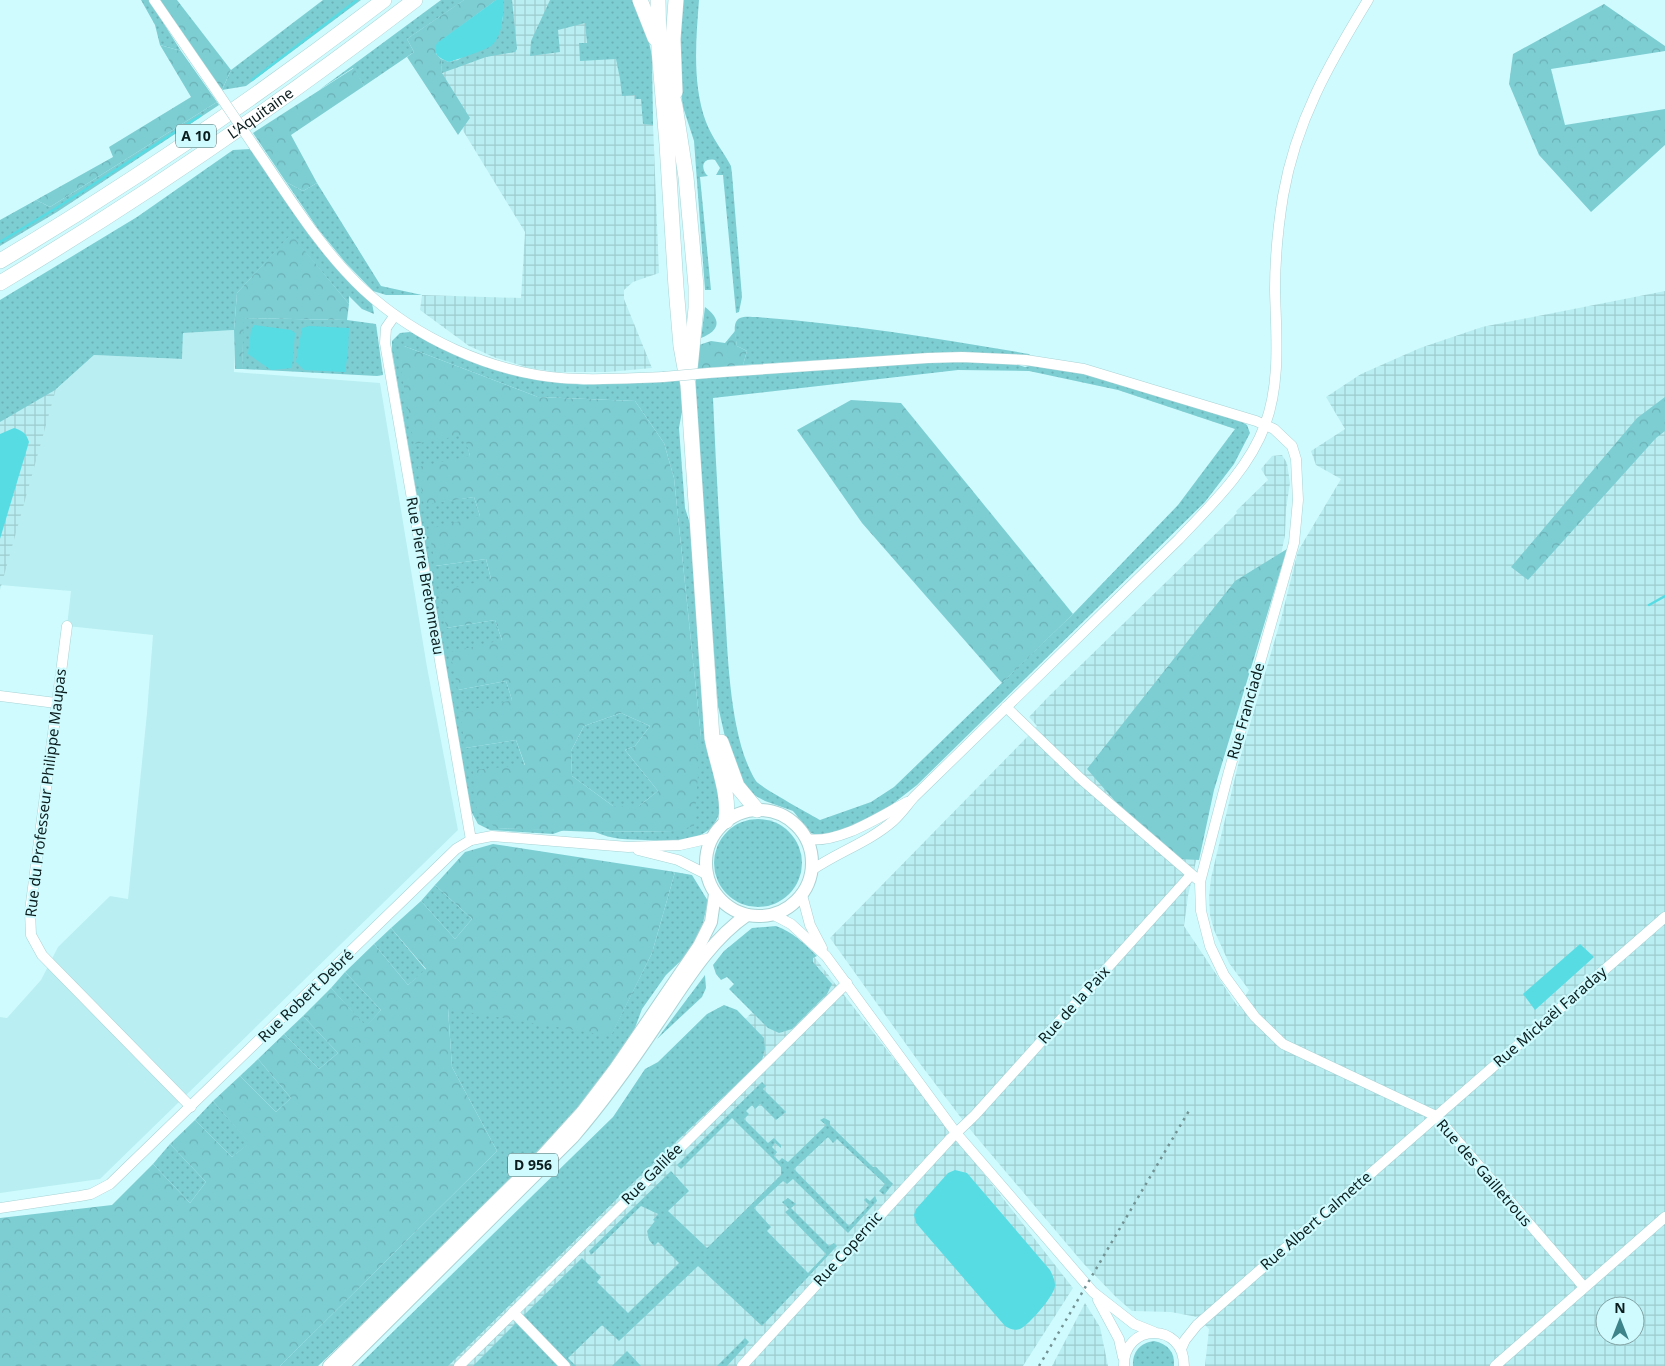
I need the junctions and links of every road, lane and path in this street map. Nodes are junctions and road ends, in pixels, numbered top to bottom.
1 (384, 0) edge
2 (415, 0) edge
3 (640, 0) edge
4 (658, 0) edge
5 (663, 0) edge
6 (676, 0) edge
7 (1368, 0) edge
8 (157, 4) edge
9 (659, 50) junction
10 (675, 106) junction
11 (0, 261) edge
12 (0, 283) edge
13 (395, 315) junction
14 (688, 385) junction
15 (1265, 425) junction
16 (67, 626) dead end
17 (0, 696) edge
18 (710, 703) junction
19 (56, 704) junction
20 (1006, 707) junction
21 (914, 797) junction
22 (758, 810) junction
23 (726, 821) junction
24 (711, 838) junction
25 (806, 839) junction
26 (470, 840) junction
27 (628, 847) junction
28 (812, 870) junction
29 (706, 874) junction
30 (1192, 875) junction
31 (1200, 882) junction
32 (715, 894) junction
33 (802, 895) junction
34 (774, 915) junction
35 (747, 916) junction
36 (1665, 917) edge
37 (826, 956) junction
38 (847, 983) junction
39 (1243, 1001) joint
40 (191, 1107) junction
41 (1436, 1116) junction
42 (956, 1133) junction
43 (0, 1208) edge
44 (1665, 1217) edge
45 (1584, 1287) junction
46 (1093, 1292) junction
47 (513, 1312) junction
48 (1197, 1325) junction
49 (1154, 1332) junction
50 (1169, 1336) junction
51 (1181, 1350) junction
52 (1124, 1363) edge
53 (329, 1366) edge
54 (342, 1366) edge
55 (459, 1366) edge
56 (565, 1366) edge
57 (742, 1366) edge
58 (1184, 1366) edge
59 (1496, 1366) edge

1 - 11 highway, L'Aquitaine / A 10
2 - 12 highway, L'Aquitaine / A 10
3 - 9 highway
4 - 9 highway
5 - 10 highway
6 - 10 highway
7 - 15 street
8 - 13 street, Rue Franciade, bridge
9 - 14 highway
10 - 14 highway
13 - 15 street, Rue Franciade, bridge
13 - 26 street, Rue Pierre Bretonneau
14 - 18 highway
15 - 20 street
15 - 31 street, Rue Franciade
16 - 19 street, Rue du Professeur Philippe Maupas
17 - 19 street
18 - 22 highway
18 - 23 highway
19 - 40 street, Rue du Professeur Philippe Maupas
20 - 21 street
20 - 30 street
21 - 25 street
21 - 28 street
22 - 23 main road
22 - 25 main road
23 - 24 main road
24 - 27 street
24 - 29 main road
25 - 28 main road
26 - 27 street, Rue Robert Debré
26 - 40 street, Rue Robert Debré
27 - 29 street
28 - 33 main road
29 - 32 main road
30 - 31 street
30 - 42 street, Rue de la Paix
31 - 39 street, Rue Franciade
32 - 35 main road
32 - 53 main road, D 956
33 - 34 main road
33 - 37 street
34 - 35 main road
34 - 37 street
35 - 54 main road, D 956
36 - 41 street, Rue Mickaël Faraday
37 - 38 street
38 - 42 street
38 - 47 street, Rue Galilée
39 - 41 street, Rue des Gailletrous
40 - 43 street, Rue Robert Debré
41 - 45 street, Rue des Gailletrous
41 - 48 street, Rue Albert Calmette
42 - 46 street
42 - 57 street, Rue Copernic
44 - 45 street
45 - 59 street
46 - 49 street
46 - 52 street
47 - 55 street, Rue Galilée
47 - 56 street
48 - 50 street, Rue Albert Calmette
48 - 51 street, Rue Albert Calmette
49 - 50 street
49 - 52 street
50 - 51 street
51 - 58 street

